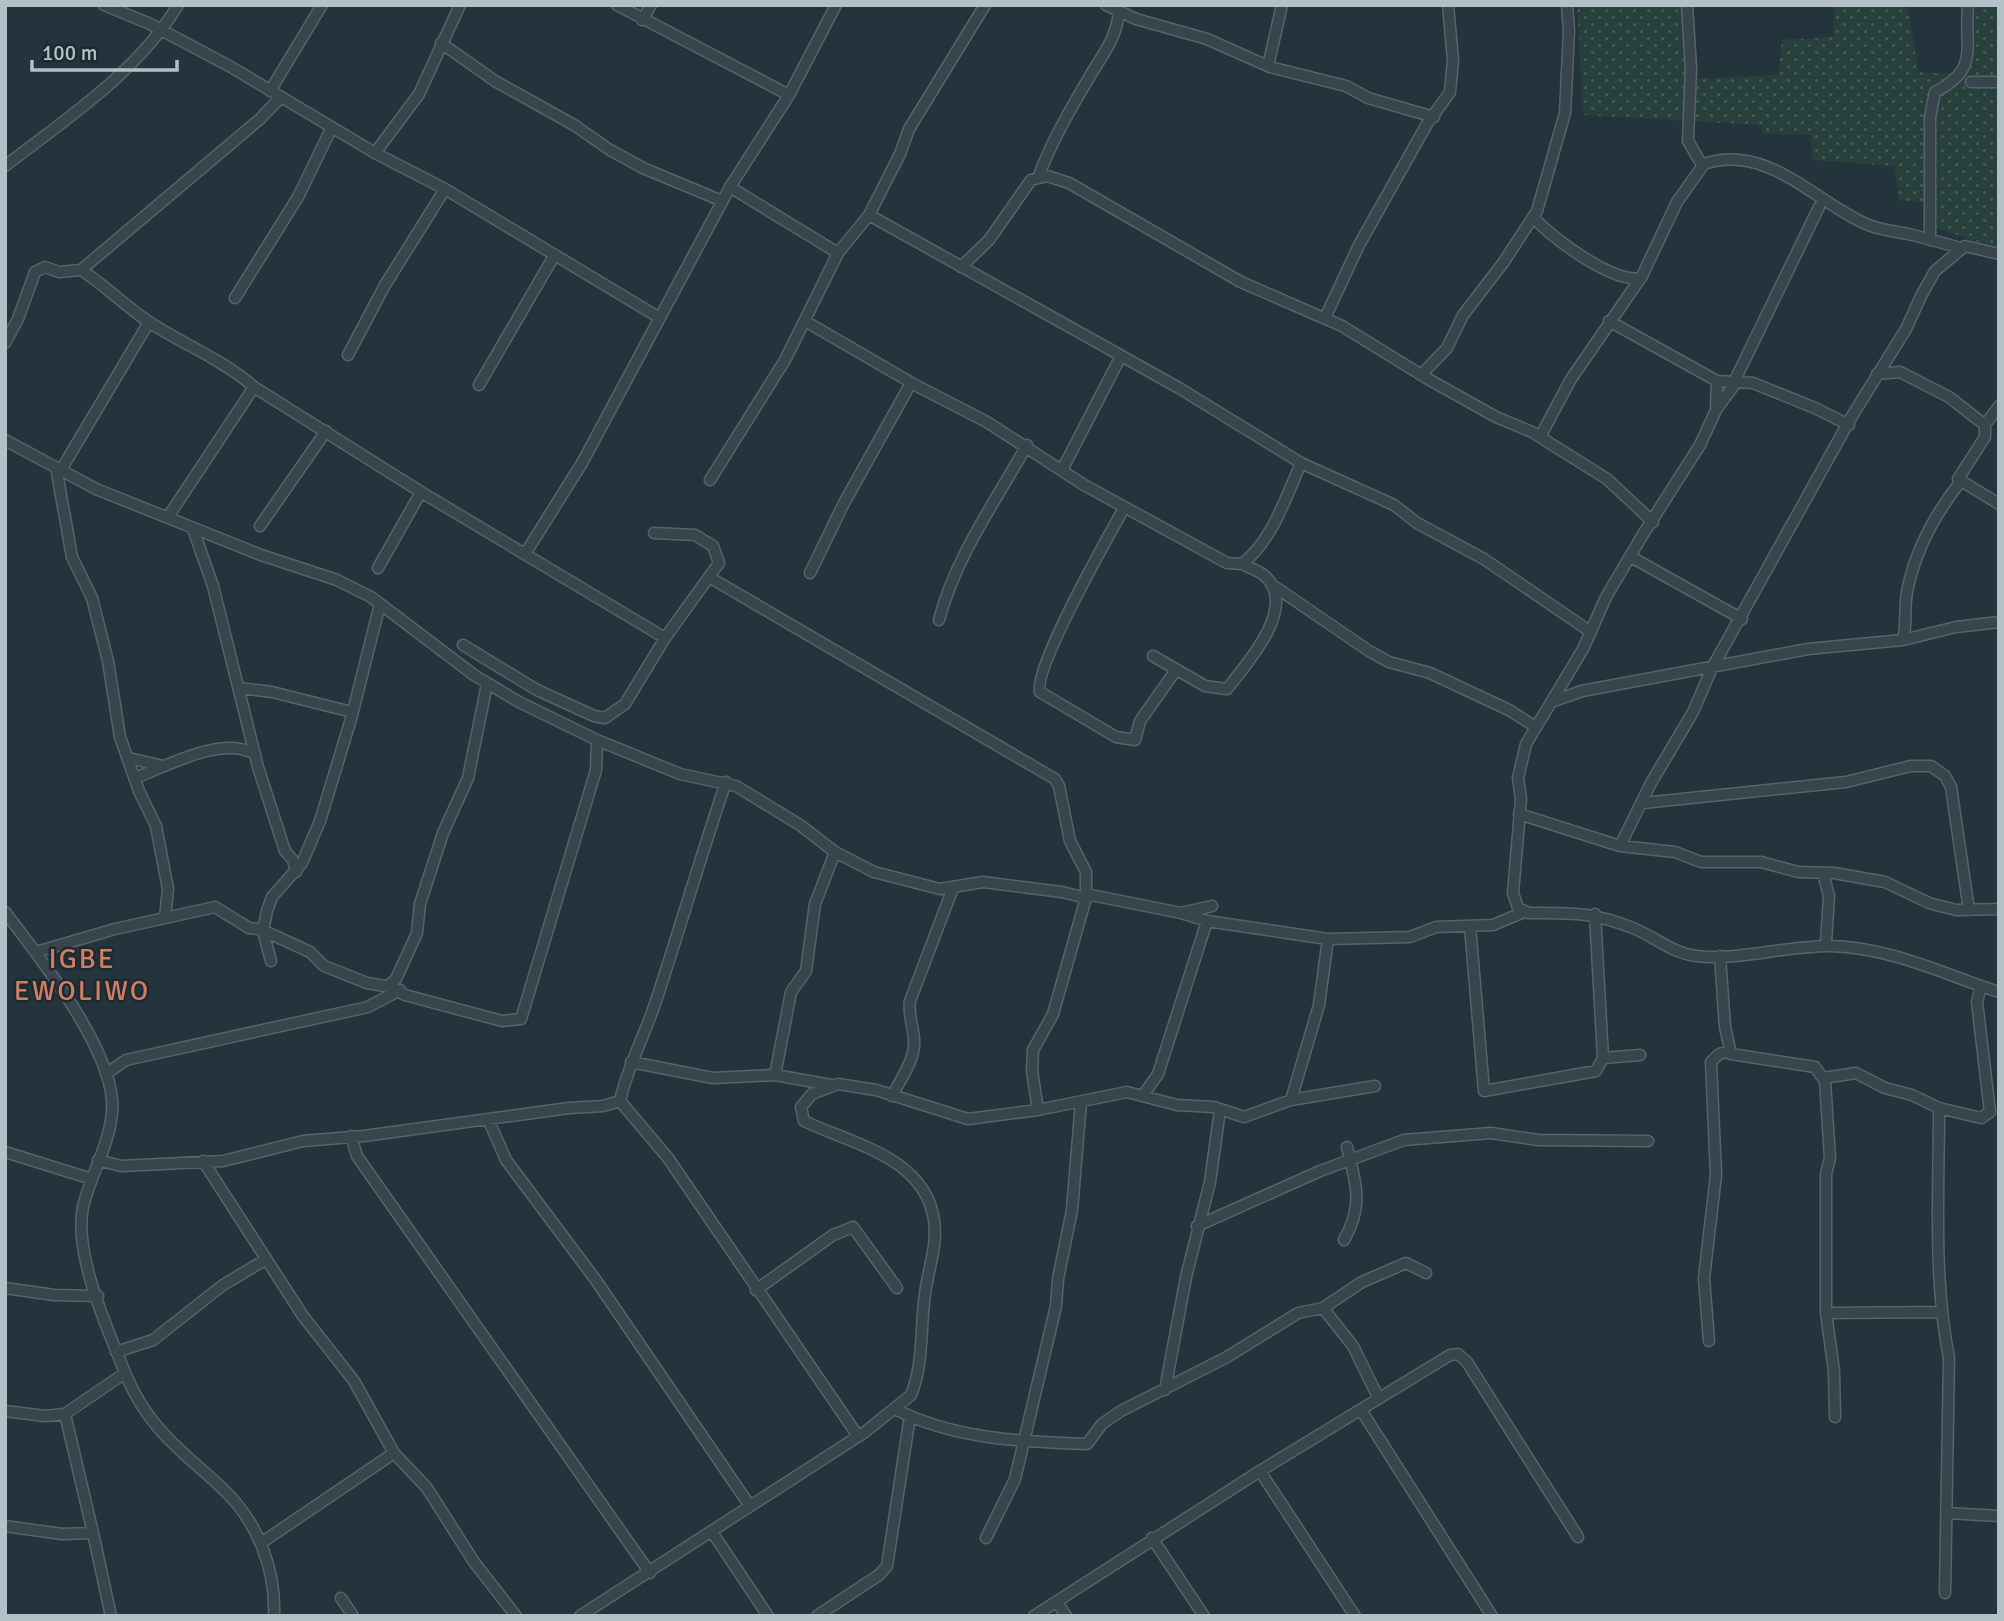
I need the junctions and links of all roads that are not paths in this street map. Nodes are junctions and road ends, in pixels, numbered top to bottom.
1 (104, 5) edge
2 (178, 5) edge
3 (322, 5) edge
4 (460, 5) edge
5 (617, 5) edge
6 (651, 5) edge
7 (836, 5) edge
8 (985, 5) edge
9 (1106, 5) edge
10 (1282, 5) edge
11 (1448, 5) edge
12 (1567, 5) edge
13 (1687, 5) edge
14 (1968, 5) edge
15 (1119, 13) junction
16 (642, 20) junction
17 (162, 31) junction
18 (441, 43) junction
19 (1268, 66) junction
20 (1971, 82) dead end
21 (1999, 82) edge
22 (270, 91) junction
23 (789, 95) junction
24 (280, 98) junction
25 (1434, 117) junction
26 (332, 127) junction
27 (375, 153) junction
28 (5, 166) edge
29 (1702, 166) junction
30 (1038, 178) junction
31 (730, 187) junction
32 (445, 189) junction
33 (1811, 192) junction
34 (722, 201) junction
35 (1834, 205) junction
36 (1819, 207) junction
37 (869, 215) junction
38 (1534, 218) junction
39 (1930, 240) junction
40 (1963, 247) junction
41 (838, 253) junction
42 (1999, 254) edge
43 (554, 256) junction
44 (961, 267) junction
45 (80, 270) junction
46 (1641, 278) junction
47 (1628, 280) junction
48 (1630, 294) junction
49 (235, 298) dead end
50 (658, 317) junction
51 (1325, 318) junction
52 (5, 319) edge
53 (149, 321) junction
54 (805, 321) junction
55 (1609, 321) junction
56 (16, 323) junction
57 (5, 343) edge
58 (1890, 354) junction
59 (348, 355) dead end
60 (1121, 356) junction
61 (1900, 372) junction
62 (1877, 374) junction
63 (1421, 375) junction
64 (1736, 380) junction
65 (1717, 381) junction
66 (911, 383) junction
67 (479, 385) dead end
68 (254, 387) junction
69 (1999, 406) edge
70 (1716, 410) junction
71 (1849, 425) junction
72 (1985, 425) junction
73 (326, 431) junction
74 (1540, 437) junction
75 (5, 440) edge
76 (1027, 445) junction
77 (1300, 463) junction
78 (59, 468) junction
79 (1062, 470) junction
80 (710, 480) dead end
81 (1961, 481) junction
82 (421, 492) junction
83 (1999, 504) edge
84 (1124, 508) junction
85 (168, 517) junction
86 (1653, 522) junction
87 (260, 526) dead end
88 (193, 529) junction
89 (654, 533) dead end
90 (525, 554) junction
91 (1631, 556) junction
92 (1242, 564) junction
93 (378, 568) dead end
94 (810, 573) dead end
95 (709, 577) junction
96 (1271, 584) junction
97 (380, 604) junction
98 (1742, 619) junction
99 (939, 621) dead end
100 (1999, 622) edge
101 (1591, 632) junction
102 (665, 638) junction
103 (1903, 640) junction
104 (463, 645) dead end
105 (1153, 656) dead end
106 (1712, 668) junction
107 (1176, 670) junction
108 (487, 684) junction
109 (239, 688) junction
110 (1551, 702) junction
111 (352, 712) junction
112 (1534, 726) junction
113 (597, 740) junction
114 (251, 748) junction
115 (128, 758) junction
116 (163, 766) junction
117 (135, 778) junction
118 (726, 782) junction
119 (1643, 803) junction
120 (1519, 814) junction
121 (1620, 846) junction
122 (835, 852) junction
123 (299, 859) junction
124 (1823, 873) junction
125 (948, 891) junction
126 (1086, 896) junction
127 (1212, 906) dead end
128 (1999, 909) edge
129 (1969, 910) junction
130 (5, 912) edge
131 (1524, 912) junction
132 (1181, 914) junction
133 (1595, 914) junction
134 (165, 918) junction
135 (1207, 920) junction
136 (1470, 926) junction
137 (263, 931) junction
138 (1328, 939) junction
139 (1826, 942) dead end
140 (36, 952) junction
141 (1720, 956) junction
142 (271, 961) dead end
143 (392, 983) junction
144 (1982, 986) junction
145 (401, 992) junction
146 (1999, 992) edge
147 (1730, 1051) junction
148 (1640, 1055) dead end
149 (1603, 1058) junction
150 (631, 1062) junction
151 (106, 1074) junction
152 (775, 1075) junction
153 (1823, 1078) junction
154 (833, 1085) junction
155 (1375, 1086) dead end
156 (1143, 1094) junction
157 (891, 1096) junction
158 (1292, 1100) junction
159 (620, 1101) junction
160 (1081, 1102) junction
161 (1938, 1108) junction
162 (1038, 1110) junction
163 (1220, 1110) junction
164 (488, 1119) junction
165 (351, 1136) junction
166 (1648, 1141) dead end
167 (1347, 1147) dead end
168 (5, 1152) edge
169 (1350, 1159) junction
170 (97, 1160) junction
171 (203, 1161) junction
172 (92, 1179) junction
173 (1197, 1226) junction
174 (1344, 1240) dead end
175 (265, 1260) junction
176 (1426, 1273) dead end
177 (5, 1288) edge
178 (897, 1288) dead end
179 (756, 1290) junction
180 (98, 1296) junction
181 (1323, 1308) junction
182 (1941, 1312) junction
183 (1826, 1313) junction
184 (1709, 1341) dead end
185 (116, 1352) junction
186 (125, 1373) junction
187 (1165, 1390) junction
188 (1378, 1397) junction
189 (895, 1409) junction
190 (1361, 1410) junction
191 (5, 1411) edge
192 (65, 1413) junction
193 (910, 1416) junction
194 (1835, 1417) dead end
195 (858, 1436) junction
196 (1025, 1439) junction
197 (394, 1453) junction
198 (1260, 1471) junction
199 (750, 1506) junction
200 (1947, 1513) junction
201 (1999, 1516) edge
202 (5, 1526) edge
203 (712, 1532) junction
204 (93, 1533) junction
205 (1578, 1537) dead end
206 (986, 1538) dead end
207 (1152, 1538) junction
208 (261, 1543) junction
209 (650, 1573) junction
210 (1945, 1593) dead end
211 (341, 1598) dead end
212 (1057, 1602) junction
213 (111, 1616) edge
214 (274, 1616) edge
215 (353, 1616) edge
216 (516, 1616) edge
217 (580, 1616) edge
218 (768, 1616) edge
219 (817, 1616) edge
220 (1034, 1616) edge
221 (1066, 1616) edge
222 (1204, 1616) edge
223 (1355, 1616) edge
224 (1492, 1616) edge

1 - 17 street
2 - 17 street
3 - 22 street
4 - 18 street
5 - 16 street
6 - 16 street
7 - 23 street
8 - 37 street
9 - 15 street
10 - 19 street
11 - 25 street
12 - 38 street
13 - 29 street
14 - 39 street
15 - 19 street
15 - 30 street
16 - 23 street
17 - 22 street
17 - 28 street
18 - 27 street
18 - 34 street
19 - 25 street
20 - 21 street
22 - 24 street
23 - 31 street
24 - 26 street
24 - 45 street
25 - 51 street
26 - 27 street
26 - 49 street
27 - 32 street
29 - 33 street
29 - 46 street
30 - 44 street
30 - 51 street
31 - 34 street
31 - 41 street
32 - 43 street
32 - 59 street
33 - 35 street
33 - 36 street
34 - 50 street
35 - 36 street
35 - 39 street
36 - 64 street
37 - 41 street
37 - 44 street
38 - 47 street
38 - 63 street
39 - 40 street
40 - 42 street
40 - 58 street
41 - 54 street
43 - 50 street
43 - 67 street
44 - 60 street
45 - 53 street
45 - 56 street
46 - 47 street
46 - 48 street
47 - 48 street
48 - 55 street
50 - 90 street
51 - 63 street
52 - 56 street
53 - 68 street
53 - 78 street
54 - 66 street
54 - 80 street
55 - 65 street
55 - 74 street
56 - 57 street
58 - 61 street
58 - 62 street
60 - 77 street
60 - 79 street
61 - 62 street
61 - 72 street
62 - 71 street
63 - 74 street
64 - 65 street
64 - 70 street
64 - 71 street
65 - 70 street
66 - 76 street
66 - 94 street
68 - 73 street
68 - 85 street
69 - 72 street
70 - 86 street
71 - 98 street
72 - 81 street
73 - 82 street
73 - 87 street
74 - 86 street
75 - 78 street
76 - 79 street
76 - 99 street
77 - 92 street
77 - 101 street
78 - 85 street
78 - 115 street
79 - 84 street
81 - 83 street
81 - 103 street
82 - 90 street
82 - 93 street
84 - 92 street
84 - 107 street
85 - 88 street
86 - 91 street
88 - 97 street
88 - 109 street
89 - 95 street
90 - 102 street
91 - 98 street
91 - 101 street
92 - 96 street
95 - 102 street
95 - 126 street
96 - 107 street
96 - 112 street
97 - 108 street
97 - 111 street
98 - 106 street
100 - 103 street
101 - 110 street
102 - 104 street
103 - 106 street
105 - 107 street
106 - 110 street
106 - 119 street
108 - 113 street
108 - 143 street
109 - 111 street
109 - 114 street
110 - 112 street
111 - 123 street
112 - 120 street
113 - 118 street
113 - 145 street
114 - 116 street
114 - 123 street
115 - 116 street
115 - 117 street
116 - 117 street
117 - 134 street
118 - 122 street
118 - 150 street
119 - 121 street
119 - 129 street
120 - 121 street
120 - 131 street
121 - 124 street
122 - 125 street
122 - 152 street
123 - 137 street
124 - 129 street
124 - 139 street
125 - 126 street
125 - 157 street
126 - 132 street
126 - 162 street
127 - 132 street
128 - 129 street
130 - 140 street
131 - 133 street
131 - 136 street
132 - 135 street
133 - 141 street
133 - 149 street
134 - 137 street
134 - 140 street
135 - 138 street
135 - 156 street
136 - 138 street
136 - 149 street
137 - 142 street
137 - 143 street
138 - 158 street
140 - 151 street
141 - 144 street
141 - 147 street
143 - 145 street
144 - 146 street
144 - 161 street
145 - 151 street
147 - 153 street
147 - 184 street
148 - 149 street
150 - 152 street
150 - 159 street
151 - 170 street
152 - 154 street
153 - 161 street
153 - 183 street
154 - 157 street
154 - 189 street
155 - 158 street
156 - 160 street
156 - 163 street
157 - 162 street
158 - 163 street
159 - 164 street
159 - 179 street
160 - 162 street
160 - 196 street
161 - 182 street
163 - 173 street
164 - 165 street
164 - 199 street
165 - 171 street
165 - 209 street
166 - 169 street
167 - 169 street
168 - 172 street
169 - 173 street
169 - 174 street
170 - 171 street
170 - 172 street
171 - 175 street
172 - 180 street
173 - 187 street
175 - 185 street
175 - 197 street
176 - 181 street
177 - 180 street
178 - 179 street
179 - 195 street
180 - 185 street
181 - 187 street
181 - 188 street
182 - 183 street
182 - 200 street
183 - 194 street
185 - 186 street
186 - 192 street
186 - 208 street
187 - 196 street
188 - 190 street
188 - 205 street
189 - 193 street
189 - 195 street
190 - 198 street
190 - 224 street
191 - 192 street
192 - 204 street
193 - 196 street
193 - 219 street
195 - 199 street
196 - 206 street
197 - 208 street
197 - 216 street
198 - 207 street
198 - 223 street
199 - 203 street
200 - 201 street
200 - 210 street
202 - 204 street
203 - 209 street
203 - 218 street
204 - 213 street
207 - 212 street
207 - 222 street
208 - 214 street
209 - 217 street
211 - 215 street
212 - 220 street
212 - 221 street

